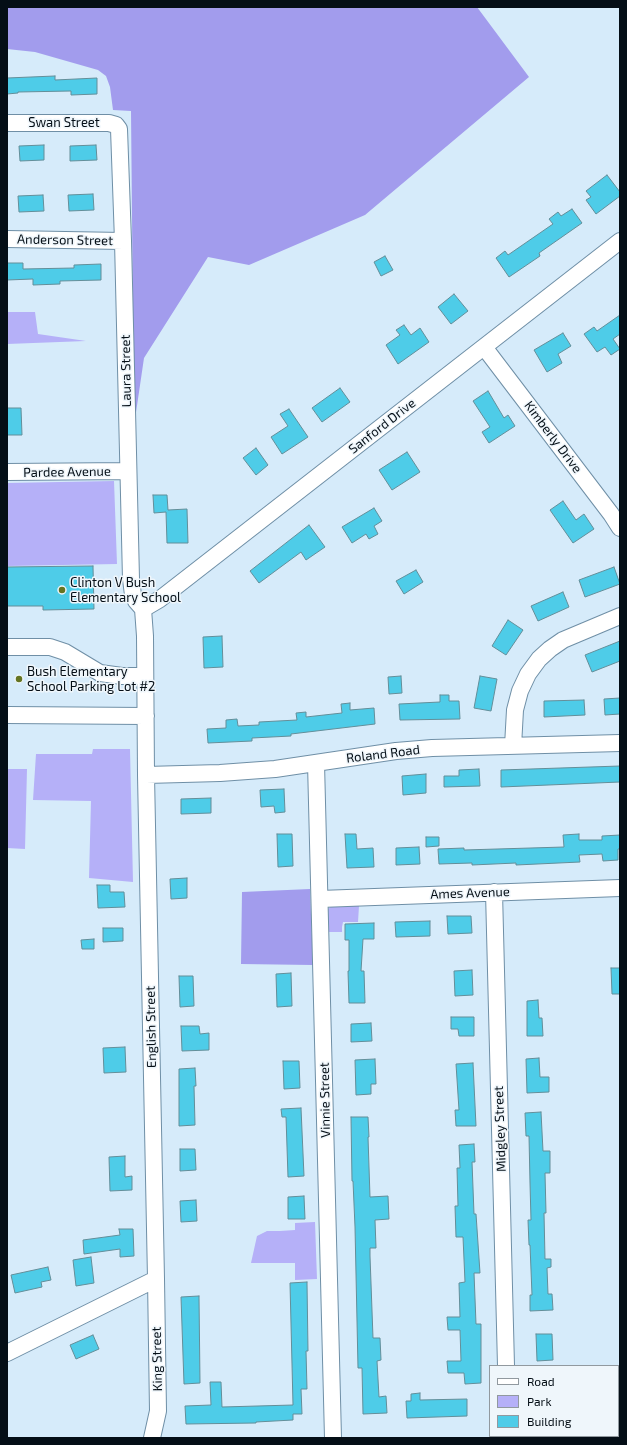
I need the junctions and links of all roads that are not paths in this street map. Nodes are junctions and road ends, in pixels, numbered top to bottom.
1 (7, 123) edge
2 (119, 129) joint
3 (7, 239) edge
4 (123, 241) junction
5 (620, 242) edge
6 (484, 347) junction
7 (128, 471) junction
8 (7, 472) edge
9 (620, 528) edge
10 (143, 609) junction
11 (620, 616) edge
12 (7, 647) edge
13 (146, 676) junction
14 (7, 715) edge
15 (146, 716) junction
16 (620, 743) edge
17 (513, 746) junction
18 (316, 763) junction
19 (146, 775) junction
20 (620, 888) edge
21 (494, 892) junction
22 (320, 899) junction
23 (156, 1278) junction
24 (7, 1352) edge
25 (506, 1365) edge
26 (620, 1437) edge
27 (152, 1438) edge
28 (333, 1438) edge
29 (596, 1438) edge

1 - 2 street, Swan Street
2 - 4 street, Laura Street
3 - 4 street, Anderson Street
4 - 7 street, Laura Street
5 - 6 street, Sanford Drive
6 - 9 street, Kimberly Drive
6 - 10 street, Sanford Drive
7 - 8 street, Pardee Avenue
7 - 10 street, Laura Street
10 - 13 street, English Street
11 - 17 street
12 - 13 street
13 - 15 street, English Street
14 - 15 street
15 - 19 street, English Street
16 - 17 street, Roland Road
17 - 18 street, Roland Road
18 - 19 street, Roland Road
18 - 22 street, Vinnie Street
19 - 23 street, English Street
20 - 21 street, Ames Avenue
21 - 22 street, Ames Avenue
21 - 25 street, Midgley Street
22 - 28 street, Vinnie Street
23 - 24 street
23 - 27 street, King Street
26 - 29 street

